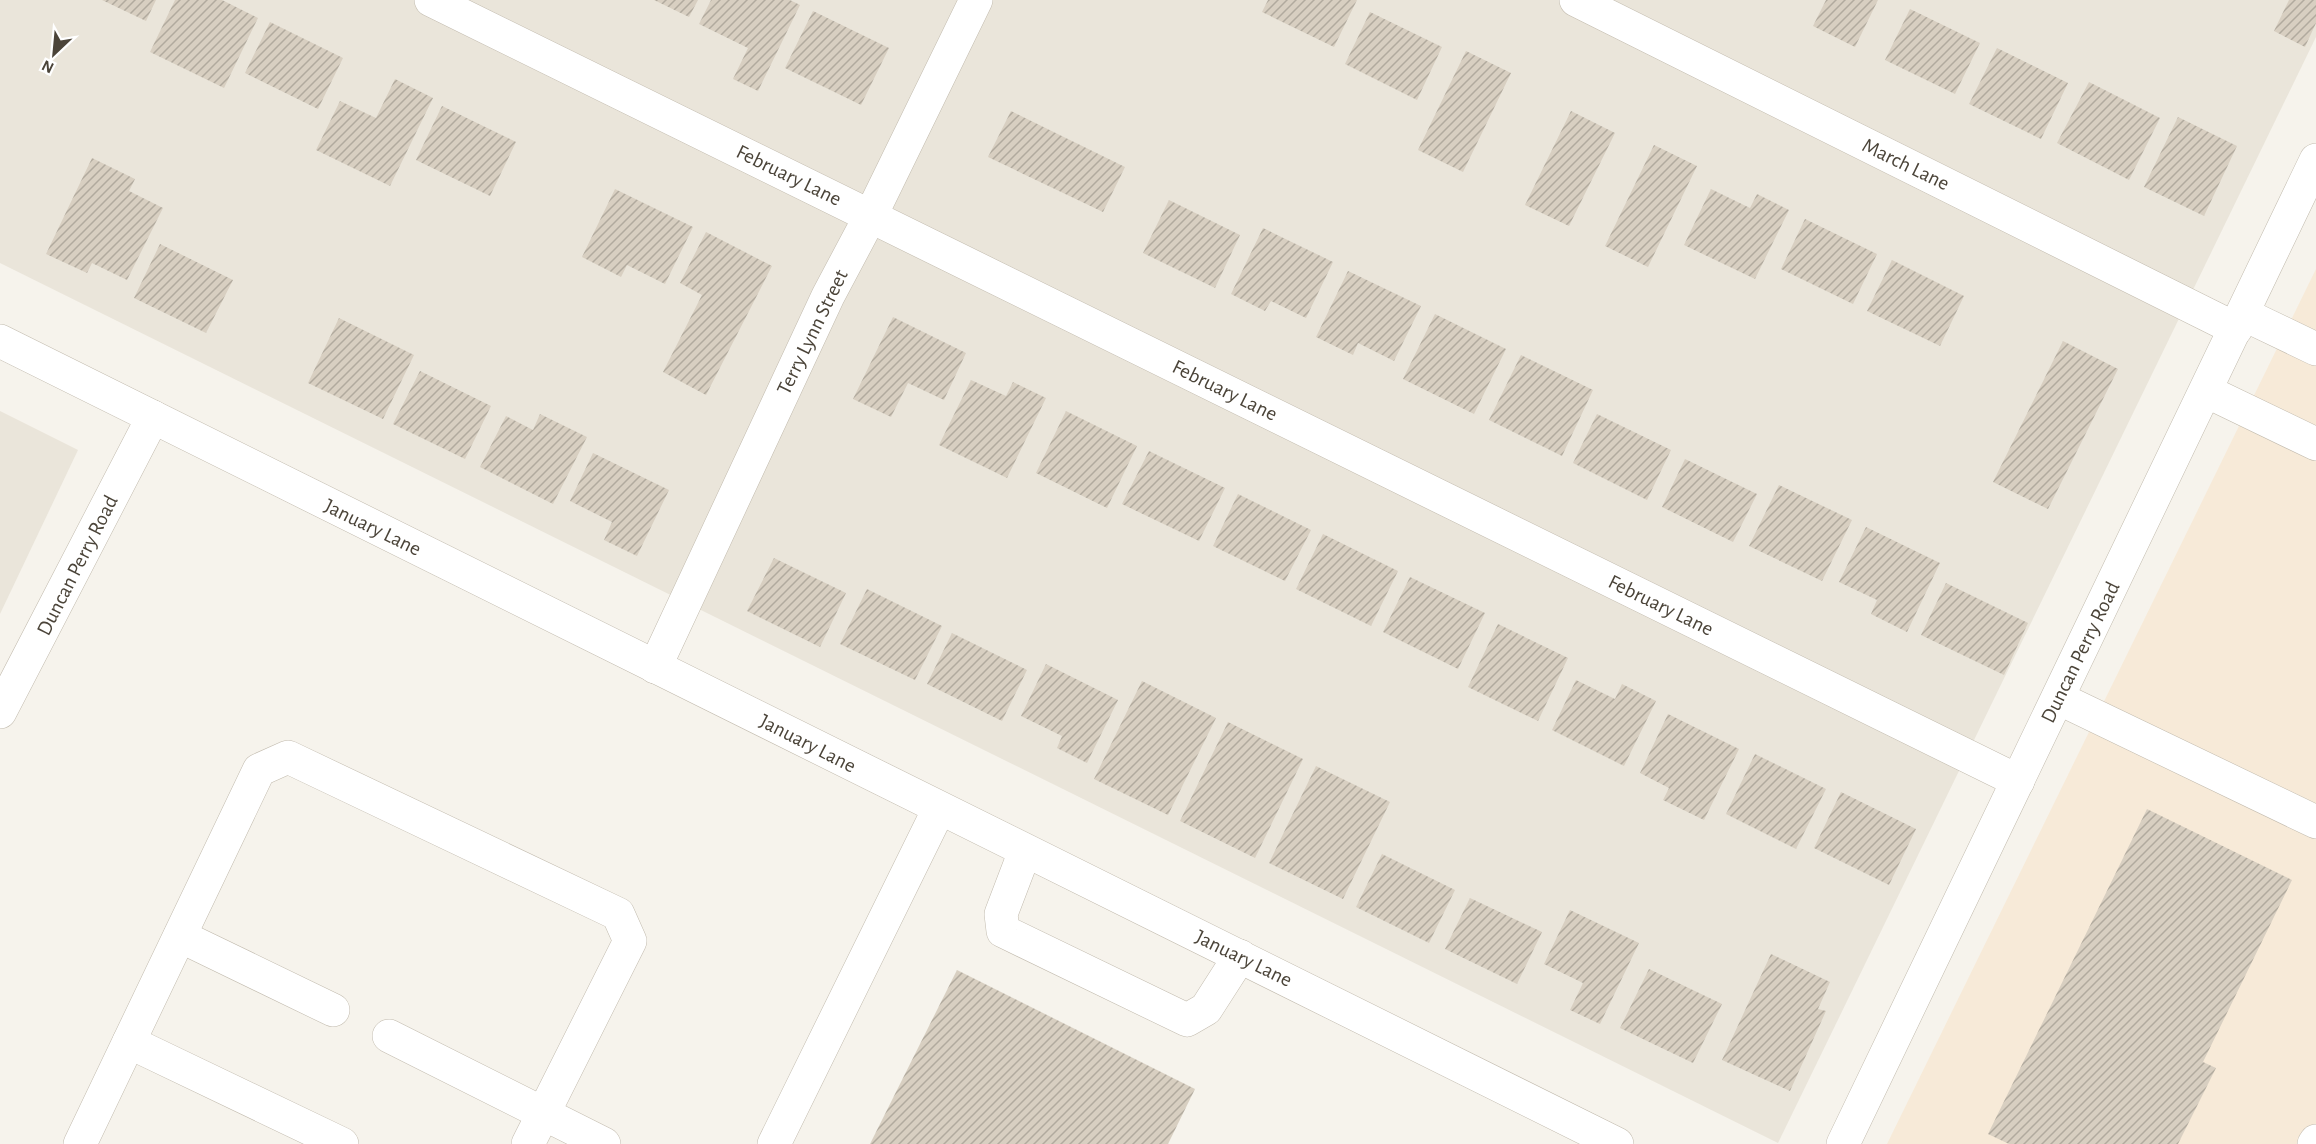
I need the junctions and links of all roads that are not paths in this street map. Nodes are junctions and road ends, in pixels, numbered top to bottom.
1 (432, 0) edge
2 (976, 0) edge
3 (1576, 0) edge
4 (2316, 160) edge
5 (871, 215) junction
6 (2239, 321) junction
7 (0, 341) edge
8 (2316, 349) edge
9 (2206, 391) junction
10 (153, 417) junction
11 (2316, 444) edge
12 (655, 667) junction
13 (2058, 698) junction
14 (0, 712) edge
15 (2018, 782) junction
16 (939, 809) junction
17 (2316, 822) edge
18 (1024, 851) junction
19 (180, 936) junction
20 (1240, 956) junction
21 (333, 1010) dead end
22 (388, 1036) dead end
23 (129, 1042) junction
24 (544, 1114) junction
25 (80, 1144) edge
26 (342, 1144) edge
27 (528, 1144) edge
28 (604, 1144) edge
29 (774, 1144) edge
30 (1617, 1144) edge
31 (1843, 1144) edge

1 - 5 street, February Lane
2 - 5 street, Terry Lynn Street
3 - 6 street, March Lane
4 - 6 street, Duncan Perry Road
5 - 12 street, Terry Lynn Street
5 - 15 street, February Lane
6 - 8 street, March Lane
6 - 9 street, Duncan Perry Road
7 - 10 street, January Lane
9 - 11 street
9 - 13 street, Duncan Perry Road
10 - 12 street, January Lane
10 - 14 street, Duncan Perry Road
12 - 16 street, January Lane
13 - 15 street, Duncan Perry Road
13 - 17 street
15 - 31 street, Duncan Perry Road
16 - 18 street, January Lane
16 - 29 street
18 - 20 street, January Lane
18 - 20 street
19 - 21 street
19 - 23 street
19 - 24 street
20 - 30 street, January Lane
22 - 24 street
23 - 25 street
23 - 26 street
24 - 27 street
24 - 28 street

